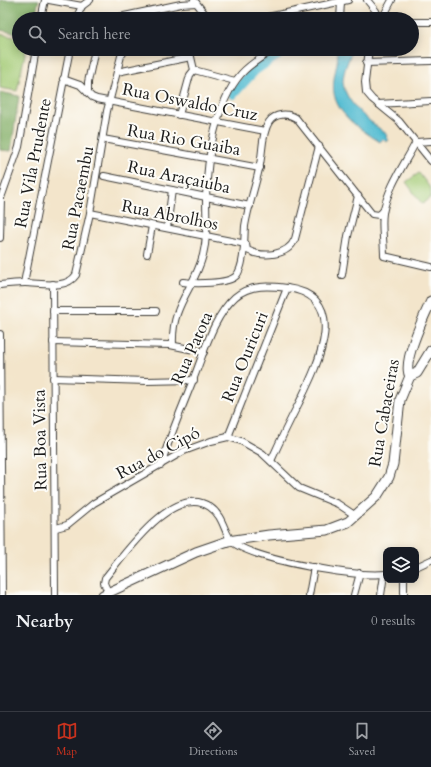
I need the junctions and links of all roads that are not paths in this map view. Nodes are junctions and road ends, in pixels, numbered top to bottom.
1 (45, 0) edge
2 (49, 0) edge
3 (90, 0) edge
4 (348, 0) edge
5 (367, 0) edge
6 (392, 0) edge
7 (195, 1) edge
8 (336, 2) edge
9 (82, 6) junction
10 (42, 12) edge
11 (79, 12) edge
12 (143, 12) edge
13 (203, 12) edge
14 (290, 12) edge
15 (338, 12) edge
16 (376, 12) edge
17 (386, 12) edge
18 (419, 22) edge
19 (431, 22) edge
20 (35, 56) edge
21 (68, 56) edge
22 (94, 56) edge
23 (121, 56) edge
24 (264, 56) edge
25 (368, 56) edge
26 (431, 61) edge
27 (366, 63) junction
28 (194, 70) junction
29 (117, 72) junction
30 (63, 79) junction
31 (235, 81) junction
32 (88, 93) junction
33 (110, 101) junction
34 (431, 101) edge
35 (378, 104) junction
36 (178, 115) junction
37 (218, 121) junction
38 (265, 131) junction
39 (103, 140) junction
40 (431, 141) edge
41 (416, 142) junction
42 (319, 146) junction
43 (210, 158) junction
44 (431, 161) edge
45 (260, 168) junction
46 (104, 176) dead end
47 (172, 190) junction
48 (358, 196) junction
49 (206, 197) junction
50 (250, 206) junction
51 (383, 211) junction
52 (90, 213) junction
53 (152, 226) junction
54 (167, 228) junction
55 (207, 237) junction
56 (0, 238) edge
57 (246, 244) junction
58 (147, 254) dead end
59 (431, 267) edge
60 (342, 275) dead end
61 (183, 282) dead end
62 (24, 283) junction
63 (53, 284) junction
64 (191, 284) junction
65 (0, 285) edge
66 (287, 288) junction
67 (431, 301) edge
68 (53, 311) junction
69 (156, 311) dead end
70 (0, 334) edge
71 (52, 342) junction
72 (173, 345) junction
73 (431, 350) edge
74 (204, 352) junction
75 (410, 376) junction
76 (53, 378) junction
77 (194, 380) junction
78 (228, 437) junction
79 (271, 460) junction
80 (161, 465) junction
81 (356, 516) junction
82 (56, 528) junction
83 (231, 540) junction
84 (431, 560) edge
85 (419, 566) edge
86 (314, 567) junction
87 (360, 573) junction
88 (383, 575) edge
89 (383, 583) edge
90 (404, 583) edge
91 (106, 594) edge
92 (2, 595) edge
93 (55, 595) edge
94 (309, 595) edge
95 (354, 595) edge
96 (381, 595) edge
97 (404, 595) edge

1 - 10 street
2 - 9 street
3 - 9 street
4 - 8 street
5 - 16 street
6 - 17 street
7 - 12 street
7 - 13 street
8 - 14 street
8 - 15 street
9 - 11 street
18 - 19 street
20 - 56 street
21 - 30 street, Rua Vila Prudente
22 - 32 street
23 - 29 street, Rua Pacaembu
24 - 31 street
25 - 27 street
26 - 27 street
27 - 35 street
28 - 29 street
28 - 31 street
28 - 36 street
29 - 33 street, Rua Pacaembu
30 - 32 street, Rua Oswaldo Cruz
30 - 62 street, Rua Vila Prudente
31 - 37 street
32 - 33 street, Rua Oswaldo Cruz
33 - 36 street, Rua Oswaldo Cruz
33 - 39 street, Rua Pacaembu
34 - 35 street
35 - 41 street
36 - 37 street, Rua Oswaldo Cruz
37 - 38 street, Rua Oswaldo Cruz
37 - 43 street
38 - 42 street
38 - 45 street
39 - 43 street, Rua Rio Guaiba
39 - 52 street, Rua Pacaembu
40 - 41 street
41 - 44 street
41 - 51 street
42 - 48 street
42 - 57 street
43 - 45 street, Rua Rio Guaiba
43 - 49 street
45 - 50 street
46 - 47 street, Rua Araçaiuba
47 - 49 street, Rua Araçaiuba
47 - 54 street
48 - 51 street
48 - 60 street
49 - 50 street, Rua Araçaiuba
49 - 55 street
50 - 57 street
51 - 59 street
52 - 53 street, Rua Abrolhos
52 - 63 street, Rua Pacaembu
53 - 54 street, Rua Abrolhos
53 - 58 street
54 - 55 street, Rua Abrolhos
55 - 57 street, Rua Abrolhos
55 - 64 street
57 - 64 street
61 - 64 street
62 - 63 street, Rua Pacaembu
62 - 65 street, Rua Pacaembu
63 - 68 street, Rua Boa Vista
64 - 72 street
66 - 74 street, Rua Patota
66 - 78 street, Rua Ouricuri
66 - 79 street, Rua Patota
67 - 75 main road, Rua Cabaceiras
68 - 69 street
68 - 71 street, Rua Boa Vista
70 - 92 street
71 - 72 street
71 - 76 street, Rua Boa Vista
72 - 74 street
73 - 75 main road
74 - 77 street, Rua Patota
75 - 81 main road, Rua Cabaceiras
76 - 77 street
76 - 82 street, Rua Boa Vista
77 - 80 street, Rua Patota
78 - 79 street, Rua do Cipó
78 - 80 street, Rua do Cipó
79 - 81 street, Rua do Cipó
80 - 82 street, Rua do Cipó
81 - 83 main road, Rua Cabaceiras
82 - 93 street, Rua Boa Vista
83 - 86 street
83 - 91 main road, Rua Cabaceiras
83 - 91 street
84 - 85 street
86 - 87 street
86 - 94 street
87 - 88 street
87 - 95 street
89 - 96 street
90 - 97 street

